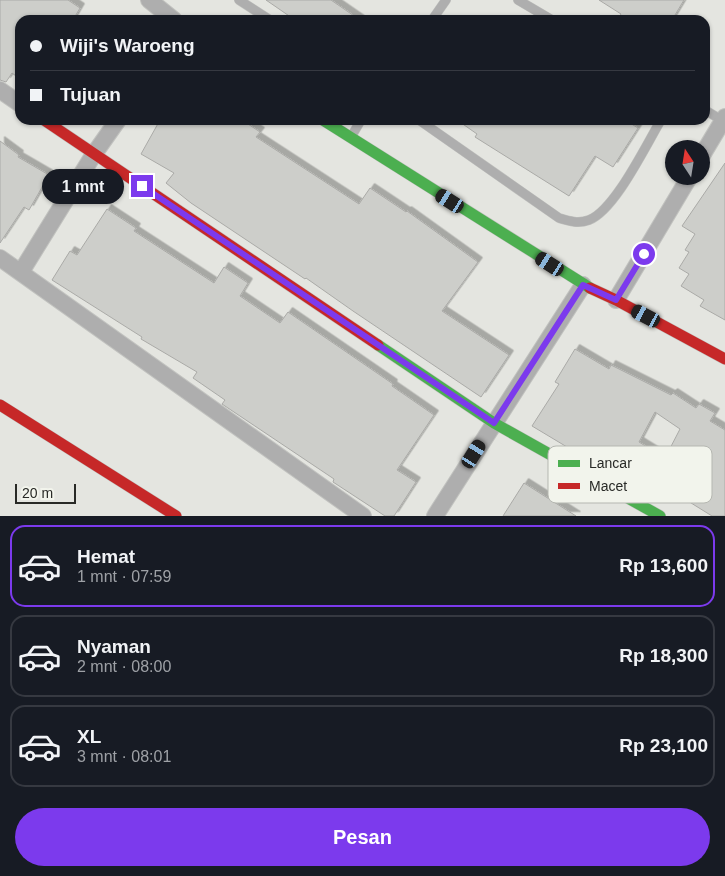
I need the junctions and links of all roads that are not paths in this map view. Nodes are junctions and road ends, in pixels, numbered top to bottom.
1 (149, 0) edge
2 (239, 0) edge
3 (446, 0) edge
4 (518, 0) edge
5 (168, 15) edge
6 (262, 15) edge
7 (436, 15) edge
8 (544, 15) edge
9 (0, 90) edge
10 (15, 100) edge
11 (710, 112) edge
12 (724, 119) edge
13 (51, 125) edge
14 (114, 125) edge
15 (330, 125) edge
16 (358, 125) edge
17 (426, 125) edge
18 (658, 125) edge
19 (350, 138) junction
20 (710, 142) edge
21 (94, 154) junction
22 (685, 185) edge
23 (0, 258) edge
24 (21, 272) junction
25 (583, 285) junction
26 (616, 300) junction
27 (724, 356) edge
28 (0, 405) edge
29 (494, 423) junction
30 (548, 453) edge
31 (637, 503) edge
32 (176, 516) edge
33 (363, 516) edge
34 (435, 516) edge
35 (660, 516) edge

1 - 5 street
2 - 6 lane
3 - 7 lane
4 - 8 lane
9 - 10 street
11 - 12 lane
12 - 20 street
13 - 21 street
14 - 21 street
15 - 19 street
16 - 19 lane
17 - 18 lane
19 - 25 street
21 - 24 street
21 - 29 street
22 - 26 street
23 - 24 street
24 - 33 street
25 - 26 street
25 - 29 street
26 - 27 street
28 - 32 street
29 - 30 street
29 - 34 street
31 - 35 street

